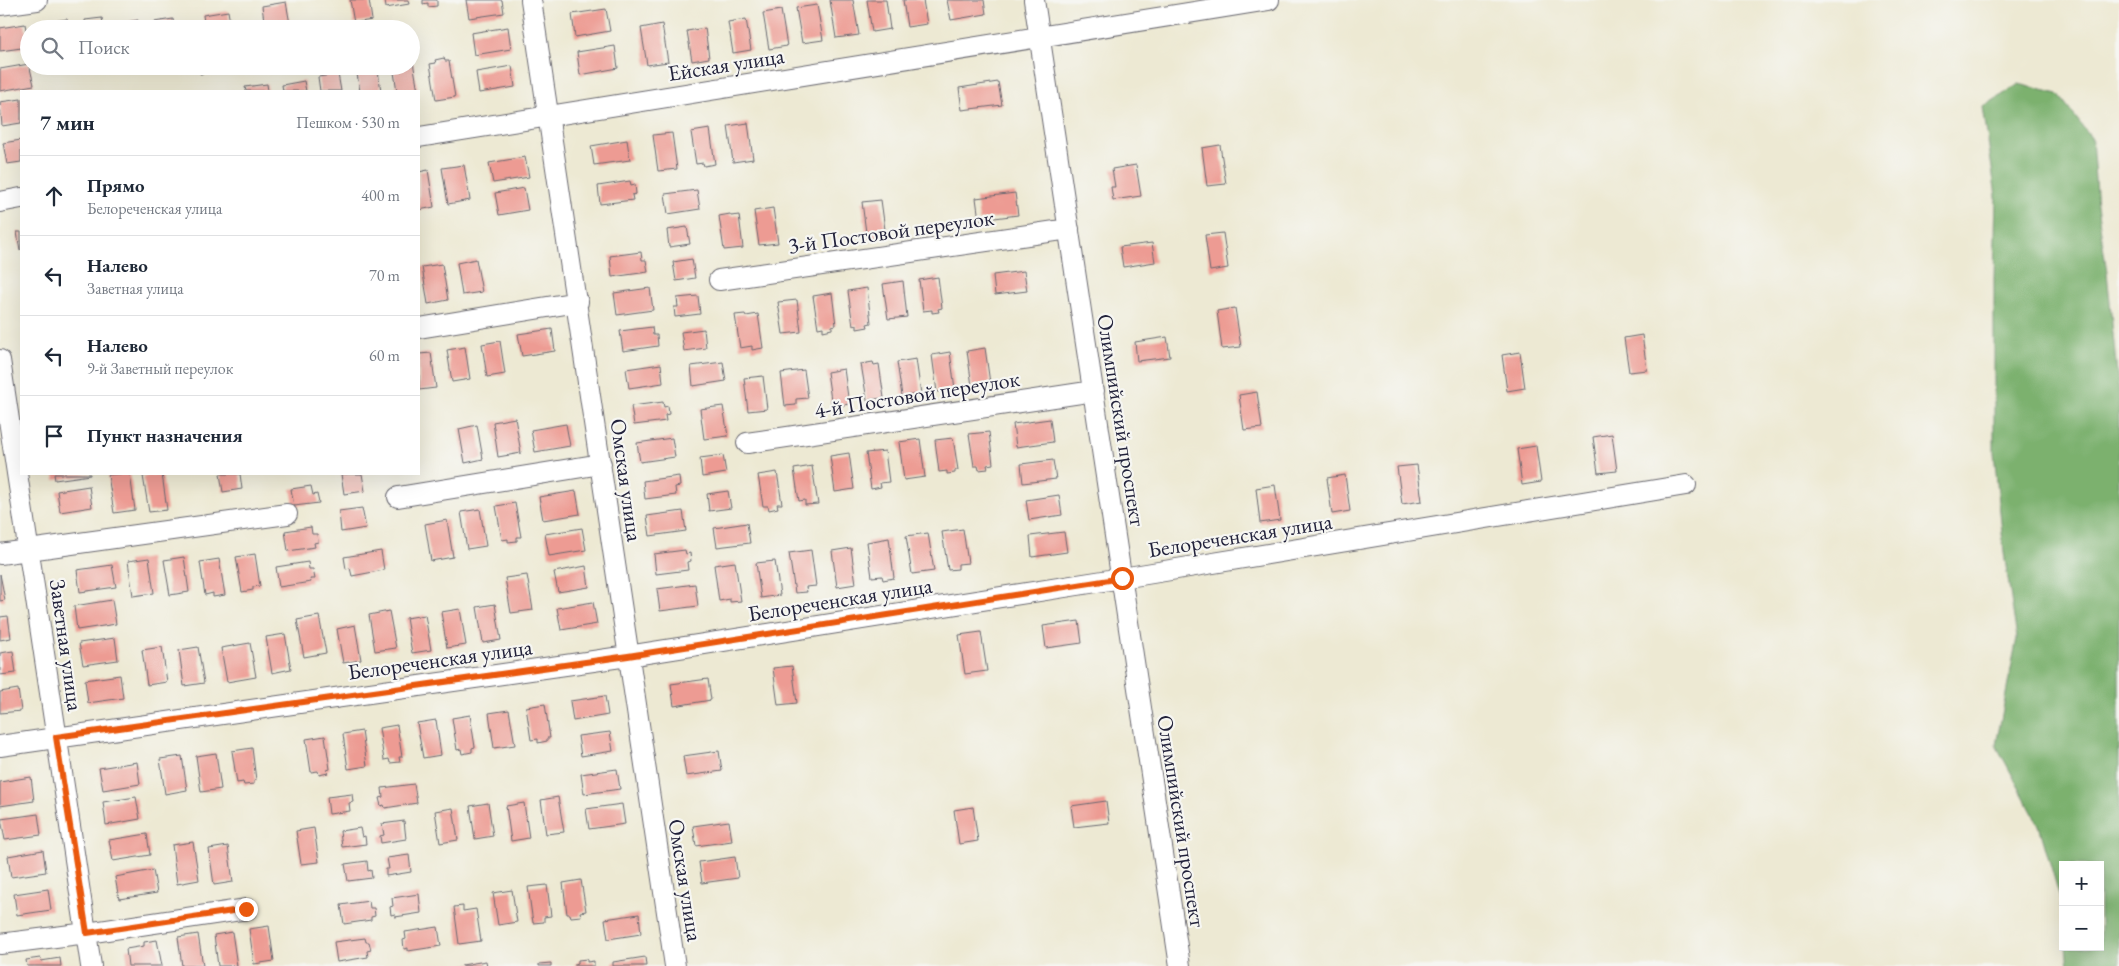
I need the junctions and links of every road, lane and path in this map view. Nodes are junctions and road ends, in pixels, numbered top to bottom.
1 (37, 0) edge
2 (531, 0) edge
3 (1034, 0) edge
4 (1269, 0) edge
5 (0, 5) edge
6 (1040, 37) junction
7 (548, 117) junction
8 (420, 137) edge
9 (20, 198) edge
10 (0, 202) edge
11 (1069, 229) junction
12 (719, 280) dead end
13 (578, 302) junction
14 (420, 328) edge
15 (0, 360) edge
16 (8, 387) edge
17 (1094, 391) junction
18 (747, 443) dead end
19 (601, 464) junction
20 (1686, 485) dead end
21 (398, 497) dead end
22 (287, 514) dead end
23 (30, 549) junction
24 (0, 554) edge
25 (1122, 578) junction
26 (628, 656) junction
27 (56, 737) junction
28 (0, 746) edge
29 (246, 909) dead end
30 (87, 933) junction
31 (0, 944) edge
32 (91, 966) edge
33 (675, 966) edge
34 (1180, 966) edge

1 - 5 street
2 - 7 street, Омская улица
3 - 6 street, Олимпийский проспект
4 - 6 street, Ейская улица
6 - 7 street, Ейская улица
6 - 11 street, Олимпийский проспект
7 - 8 street, Ейская улица
7 - 13 street, Омская улица
9 - 10 street
11 - 12 street, 3-й Постовой переулок
11 - 17 street, Олимпийский проспект
13 - 14 street
13 - 19 street, Омская улица
15 - 16 street, Заветная улица
16 - 23 street, Заветная улица
17 - 18 street, 4-й Постовой переулок
17 - 25 street, Олимпийский проспект
19 - 21 street
19 - 26 street, Омская улица
20 - 25 street, Белореченская улица
22 - 23 street
23 - 24 street
23 - 27 street, Заветная улица
25 - 26 street, Белореченская улица
25 - 34 street, Олимпийский проспект
26 - 27 street, Белореченская улица
26 - 33 street, Омская улица
27 - 28 street, Белореченская улица
27 - 30 street, Заветная улица
29 - 30 street
30 - 31 street
30 - 32 street, Заветная улица

